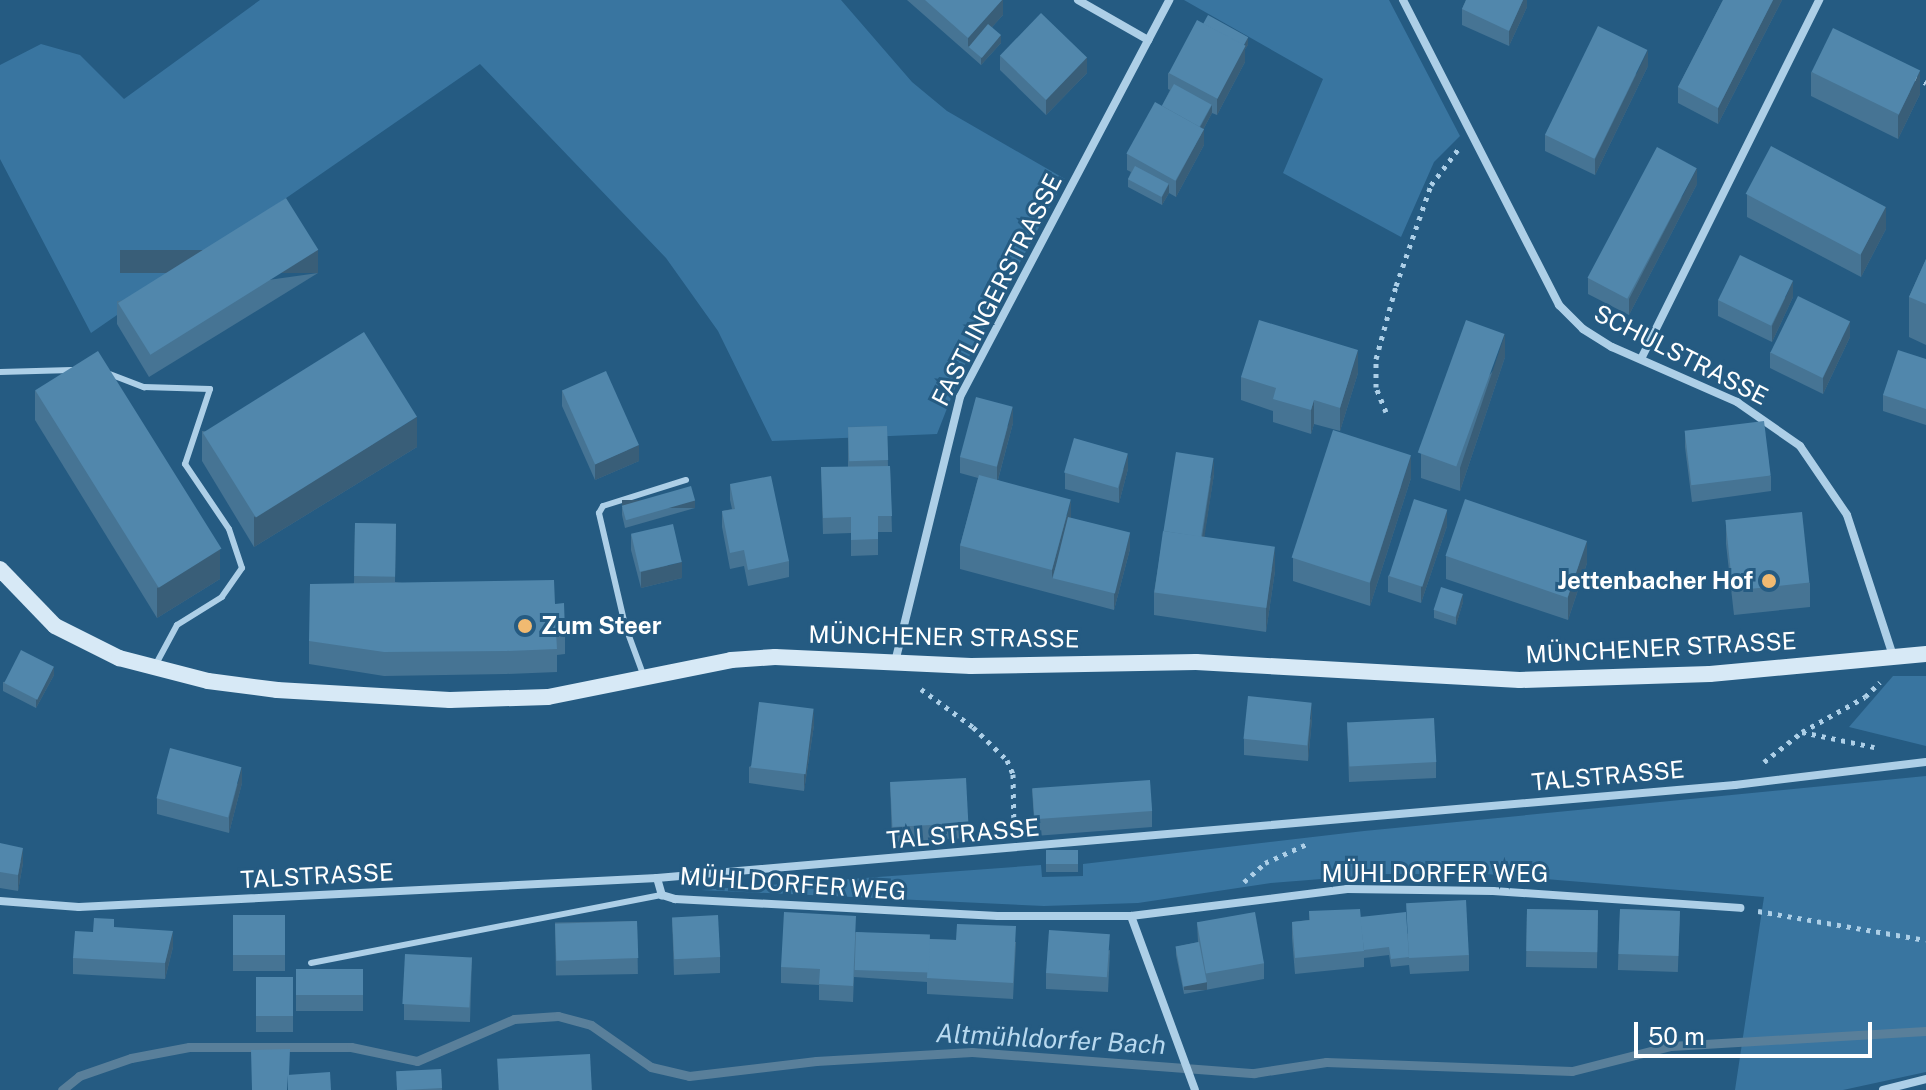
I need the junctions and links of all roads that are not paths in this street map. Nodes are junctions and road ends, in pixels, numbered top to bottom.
1 (1078, 0) edge
2 (1169, 0) edge
3 (1403, 0) edge
4 (1819, 0) edge
5 (1148, 40) junction
6 (1641, 359) junction
7 (96, 369) edge
8 (83, 370) edge
9 (0, 372) edge
10 (686, 480) dead end
11 (0, 569) edge
12 (1926, 654) edge
13 (1893, 656) junction
14 (895, 662) junction
15 (154, 668) junction
16 (644, 677) junction
17 (1926, 762) edge
18 (657, 878) junction
19 (662, 895) junction
20 (0, 901) edge
21 (1740, 908) road end
22 (1131, 916) junction
23 (311, 963) dead end
24 (1926, 1079) edge
25 (1195, 1090) edge
26 (1883, 1090) edge

1 - 5 street
2 - 5 street, FASTLINGERSTRASSE
3 - 6 street, SCHULSTRASSE
4 - 6 street
5 - 14 street, FASTLINGERSTRASSE
6 - 13 street, SCHULSTRASSE
7 - 15 lane
8 - 9 lane
10 - 16 lane
11 - 15 street, MÜNCHENER STRASSE
12 - 13 street, MÜNCHENER STRASSE
13 - 14 street, MÜNCHENER STRASSE
14 - 16 street, MÜNCHENER STRASSE
15 - 16 street, MÜNCHENER STRASSE
17 - 18 street, TALSTRASSE
18 - 19 street, MÜHLDORFER WEG
18 - 20 street, TALSTRASSE
19 - 22 street, MÜHLDORFER WEG
19 - 23 lane
21 - 22 street, MÜHLDORFER WEG
22 - 25 street
24 - 26 street

